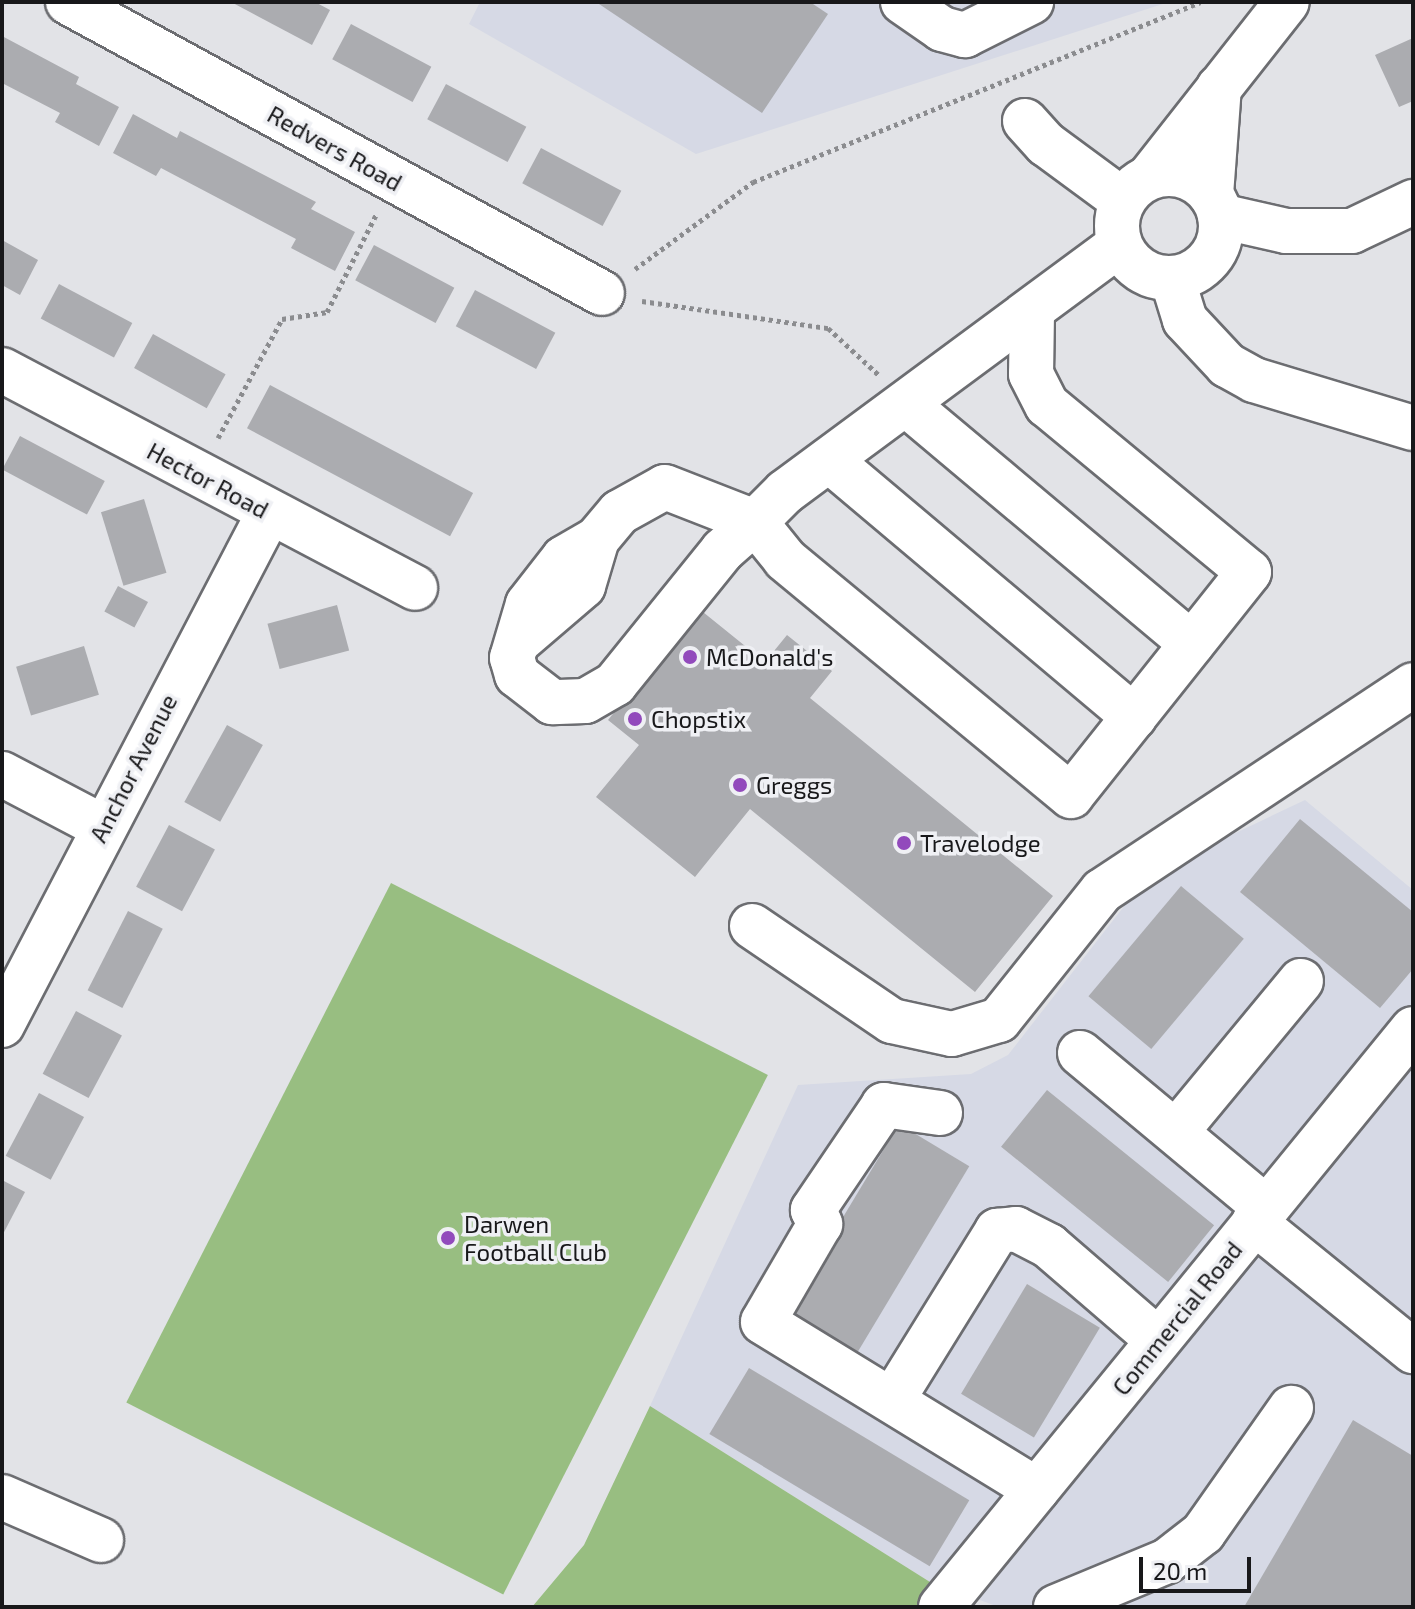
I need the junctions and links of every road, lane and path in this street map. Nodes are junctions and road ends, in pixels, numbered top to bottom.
1 (68, 2) edge
2 (903, 2) edge
3 (1031, 2) edge
4 (1200, 2) edge
5 (1287, 2) edge
6 (1219, 87) junction
7 (1025, 121) dead end
8 (394, 180) junction
9 (1136, 188) junction
10 (1413, 202) edge
11 (1216, 206) junction
12 (1119, 245) junction
13 (1172, 278) junction
14 (602, 293) junction
15 (1032, 313) junction
16 (2, 370) edge
17 (906, 404) junction
18 (1413, 428) edge
19 (829, 460) junction
20 (199, 475) junction
21 (269, 513) junction
22 (755, 522) junction
23 (415, 588) dead end
24 (1192, 644) junction
25 (1413, 685) edge
26 (1134, 717) junction
27 (2, 774) edge
28 (103, 827) junction
29 (752, 926) dead end
30 (1301, 981) dead end
31 (2, 1025) edge
32 (1413, 1029) edge
33 (1080, 1053) dead end
34 (940, 1113) dead end
35 (1176, 1132) junction
36 (1260, 1214) junction
37 (1158, 1340) junction
38 (1413, 1351) edge
39 (893, 1399) junction
40 (1291, 1408) dead end
41 (1037, 1490) junction
42 (2, 1497) edge
43 (101, 1540) dead end
44 (941, 1607) edge
45 (1056, 1607) edge

1 - 8 street, Redvers Road
2 - 3 street
4 - 14 path
5 - 6 street
6 - 9 street
6 - 11 street
7 - 9 street
8 - 14 street, Redvers Road
8 - 20 path
9 - 11 street
9 - 12 street
10 - 11 street
11 - 13 street
12 - 13 street
12 - 15 street
13 - 18 street
14 - 17 path
15 - 17 street
15 - 24 street
16 - 20 street, Hector Road
17 - 19 street
17 - 24 street
19 - 22 street
19 - 26 street
20 - 21 street, Hector Road
21 - 23 street, Hector Road
21 - 28 street, Anchor Avenue
22 - 22 street
22 - 26 street
24 - 26 street
25 - 29 street
27 - 28 street
28 - 31 street, Anchor Avenue
30 - 35 street
32 - 36 street, Commercial Road
33 - 35 street
34 - 39 street
35 - 36 street
36 - 37 street, Commercial Road
36 - 38 street
37 - 39 street
37 - 41 street, Commercial Road
39 - 41 street
40 - 45 street
41 - 44 street, Commercial Road
42 - 43 street

